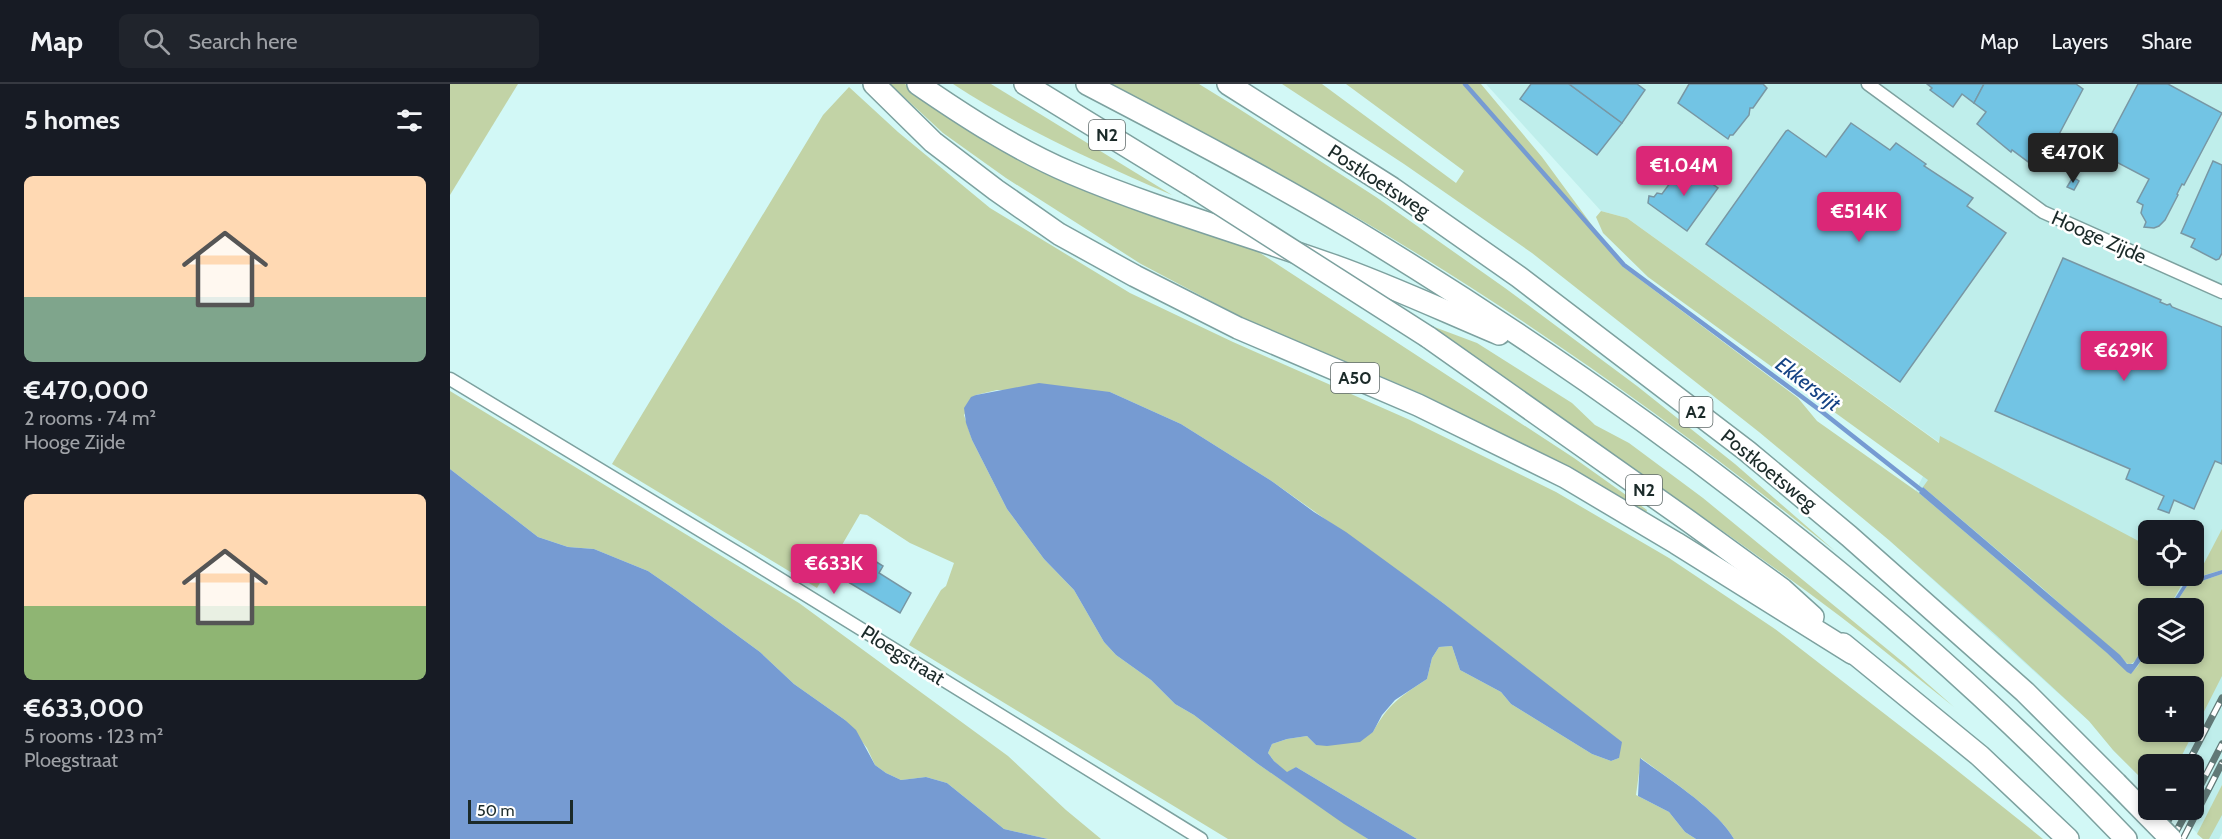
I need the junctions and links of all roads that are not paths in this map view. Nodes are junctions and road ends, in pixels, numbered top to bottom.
1 (874, 84) edge
2 (918, 84) edge
3 (1025, 84) edge
4 (1087, 84) edge
5 (1868, 84) edge
6 (1232, 86) edge
7 (2222, 292) edge
8 (1546, 354) junction
9 (450, 379) edge
10 (1852, 653) junction
11 (1201, 839) edge
12 (2068, 839) edge
13 (2126, 839) edge
14 (2171, 839) edge

1 - 10 highway, A50
2 - 8 highway, Postkoetsweg
3 - 10 highway, N2, bridge
4 - 8 highway, Postkoetsweg / A2
5 - 7 street, Hooge Zijde
6 - 14 highway, Postkoetsweg / A2, bridge
8 - 13 highway, Postkoetsweg / A2
9 - 11 street, Ploegstraat
10 - 12 highway, N2

